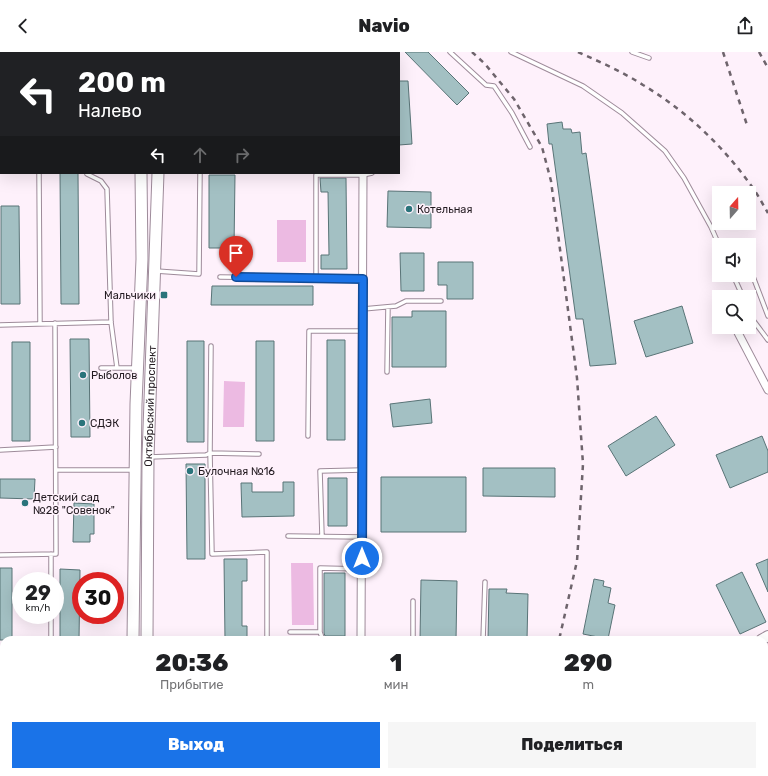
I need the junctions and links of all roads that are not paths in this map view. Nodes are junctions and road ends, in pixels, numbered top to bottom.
1 (450, 52) edge
2 (511, 52) edge
3 (632, 52) edge
4 (649, 58) dead end
5 (530, 147) dead end
6 (39, 174) edge
7 (87, 174) dead end
8 (142, 174) edge
9 (158, 174) edge
10 (200, 174) edge
11 (368, 174) edge
12 (363, 175) junction
13 (716, 238) edge
14 (156, 271) junction
15 (220, 277) dead end
16 (316, 278) junction
17 (363, 279) junction
18 (755, 282) edge
19 (441, 301) dead end
20 (388, 307) junction
21 (363, 308) junction
22 (768, 316) edge
23 (111, 322) junction
24 (55, 323) junction
25 (40, 324) junction
26 (756, 324) edge
27 (0, 325) edge
28 (362, 331) junction
29 (739, 334) edge
30 (768, 340) edge
31 (211, 346) dead end
32 (101, 368) dead end
33 (117, 368) junction
34 (138, 368) junction
35 (387, 372) dead end
36 (768, 390) edge
37 (308, 436) dead end
38 (56, 447) junction
39 (0, 450) edge
40 (210, 453) junction
41 (259, 454) dead end
42 (148, 457) junction
43 (56, 470) junction
44 (136, 470) junction
45 (362, 470) junction
46 (288, 536) dead end
47 (322, 536) junction
48 (362, 537) junction
49 (50, 554) junction
50 (0, 556) edge
51 (362, 569) junction
52 (51, 572) edge
53 (486, 582) dead end
54 (413, 601) dead end
55 (51, 624) edge
56 (290, 632) dead end
57 (320, 632) junction
58 (51, 636) edge
59 (134, 636) edge
60 (147, 636) edge
61 (267, 636) edge
62 (322, 636) edge
63 (361, 636) edge
64 (413, 636) edge
65 (483, 636) edge

1 - 5 lane
2 - 13 lane
3 - 4 lane
6 - 25 lane
7 - 23 lane
8 - 34 main road, Октябрьский проспект
9 - 14 main road, Октябрьский проспект
10 - 14 lane
11 - 12 lane
12 - 16 lane
12 - 17 street
14 - 42 main road, Октябрьский проспект
15 - 16 lane
16 - 17 lane
17 - 21 street
18 - 22 lane
19 - 20 lane
20 - 21 lane
20 - 35 lane
21 - 28 street
23 - 24 lane
23 - 33 lane
24 - 25 lane
24 - 38 lane
25 - 27 lane
26 - 30 lane
28 - 37 lane
28 - 45 street
29 - 36 street
31 - 40 lane
32 - 33 lane
33 - 34 lane
34 - 44 main road, Октябрьский проспект
38 - 39 lane
38 - 43 lane
40 - 41 lane
40 - 42 lane
40 - 61 lane
42 - 60 main road, Октябрьский проспект
43 - 44 lane
43 - 49 lane
44 - 59 main road, Октябрьский проспект
45 - 47 lane
45 - 48 street
46 - 47 lane
47 - 48 lane
48 - 51 street
49 - 50 lane
49 - 52 lane
51 - 57 lane
51 - 63 street
53 - 65 lane
54 - 64 lane
55 - 58 lane
56 - 57 lane
57 - 62 lane

